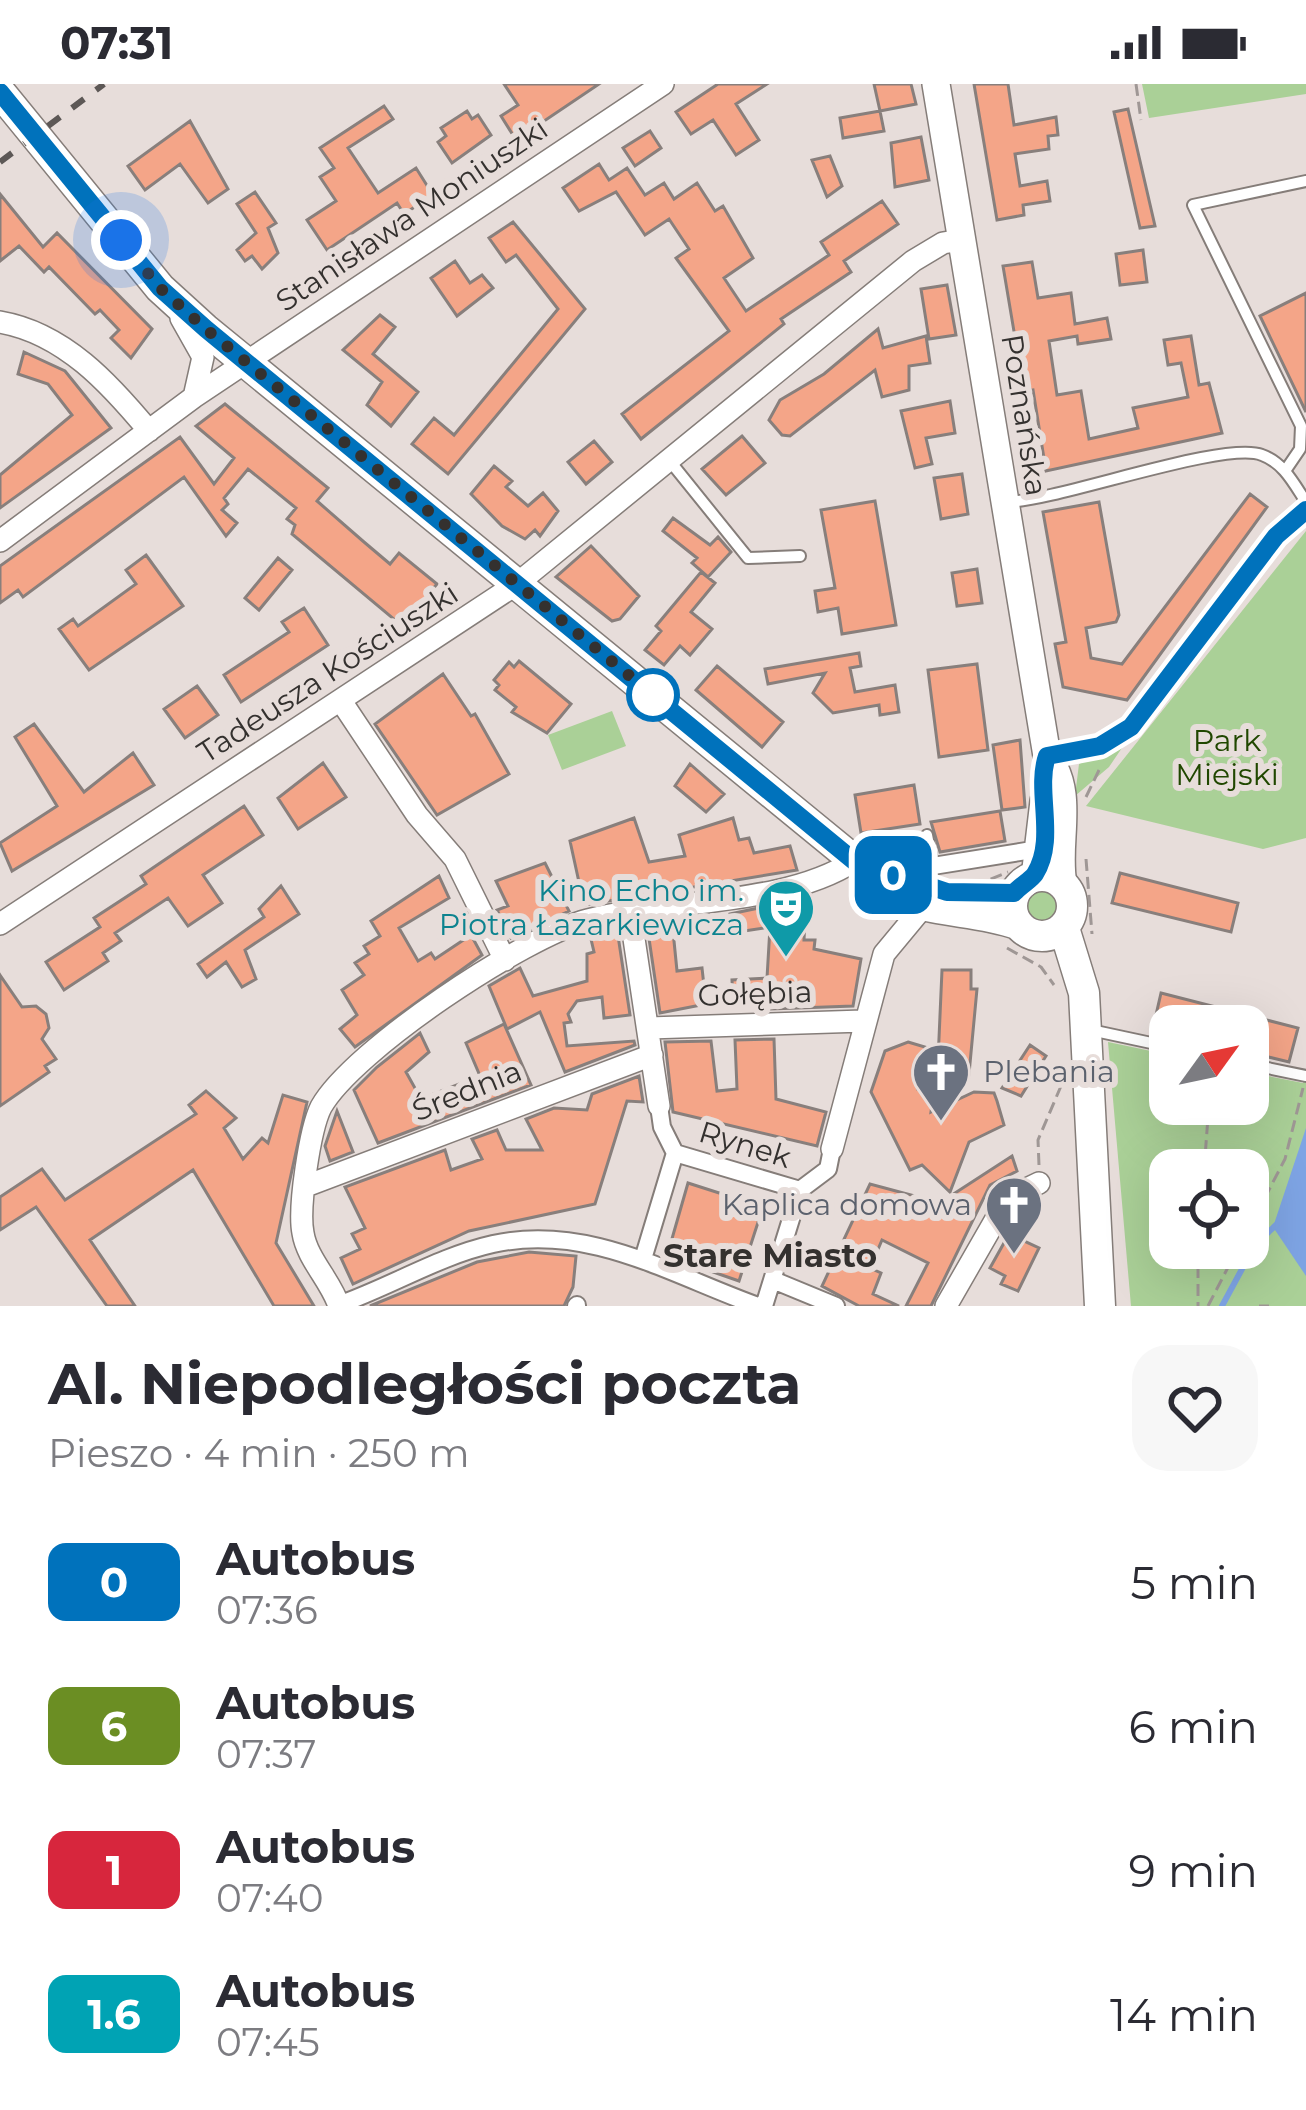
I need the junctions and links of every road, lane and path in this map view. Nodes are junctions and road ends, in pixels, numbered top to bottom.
1 (663, 84) edge
2 (936, 84) edge
3 (1136, 84) edge
4 (0, 92) edge
5 (1141, 120) dead end
6 (1306, 181) edge
7 (962, 240) junction
8 (160, 288) junction
9 (0, 322) edge
10 (246, 362) junction
11 (194, 397) junction
12 (148, 431) junction
13 (668, 460) junction
14 (1285, 471) junction
15 (1005, 502) junction
16 (1306, 506) edge
17 (0, 541) edge
18 (800, 556) dead end
19 (518, 583) junction
20 (341, 701) junction
21 (1047, 756) junction
22 (1095, 779) dead end
23 (1081, 808) dead end
24 (927, 835) dead end
25 (1084, 845) dead end
26 (858, 864) junction
27 (926, 886) junction
28 (974, 897) junction
29 (1037, 899) junction
30 (630, 912) junction
31 (0, 924) edge
32 (1094, 949) dead end
33 (505, 960) junction
34 (1059, 997) dead end
35 (863, 1021) junction
36 (1091, 1027) junction
37 (649, 1028) junction
38 (1149, 1042) edge
39 (652, 1055) junction
40 (1269, 1069) edge
41 (1068, 1072) dead end
42 (1306, 1078) edge
43 (659, 1106) joint
44 (832, 1149) joint
45 (675, 1153) junction
46 (1040, 1184) joint
47 (306, 1186) junction
48 (800, 1190) junction
49 (1269, 1190) edge
50 (634, 1256) junction
51 (1198, 1269) edge
52 (1227, 1269) edge
53 (773, 1280) junction
54 (1099, 1303) edge
55 (338, 1306) edge
56 (761, 1306) edge
57 (836, 1306) edge
58 (946, 1306) edge
59 (1198, 1306) edge
60 (1208, 1306) edge
61 (1259, 1306) edge
62 (1269, 1306) edge

1 - 10 street, Stanisława Moniuszki
2 - 7 street, Poznańska
3 - 5 path
4 - 8 main road
6 - 14 lane
7 - 13 street, Tadeusza Kościuszki
7 - 15 street, Poznańska
8 - 10 main road
8 - 11 street
9 - 12 street
10 - 11 street, Stanisława Moniuszki
10 - 19 main road
11 - 12 street, Stanisława Moniuszki
12 - 17 street, Stanisława Moniuszki
13 - 18 lane
13 - 19 street, Tadeusza Kościuszki
14 - 15 lane
14 - 16 lane
15 - 21 street, Poznańska
16 - 21 street
19 - 20 street, Tadeusza Kościuszki
19 - 26 main road
20 - 31 street, Tadeusza Kościuszki
20 - 33 street
21 - 29 street, Poznańska
22 - 23 path
24 - 27 lane
25 - 32 path
26 - 27 main road
26 - 30 street
27 - 28 main road
27 - 29 street
27 - 35 street
28 - 29 main road
28 - 34 path
29 - 36 main road
30 - 33 street
30 - 37 street
33 - 47 street
35 - 37 street, Gołębia
35 - 44 street
36 - 38 lane
36 - 54 main road
37 - 39 street
39 - 43 street
39 - 47 street, Średnia
40 - 42 lane
41 - 46 path
42 - 49 path
43 - 45 street, Rynek
44 - 48 street, Rynek
45 - 48 street, Rynek
45 - 50 street, Rynek
46 - 58 street
47 - 55 street
48 - 53 street, Rynek
50 - 55 street
50 - 56 street, Rynek
51 - 59 path
52 - 60 path
53 - 56 street, Rynek
53 - 57 street
61 - 62 path

